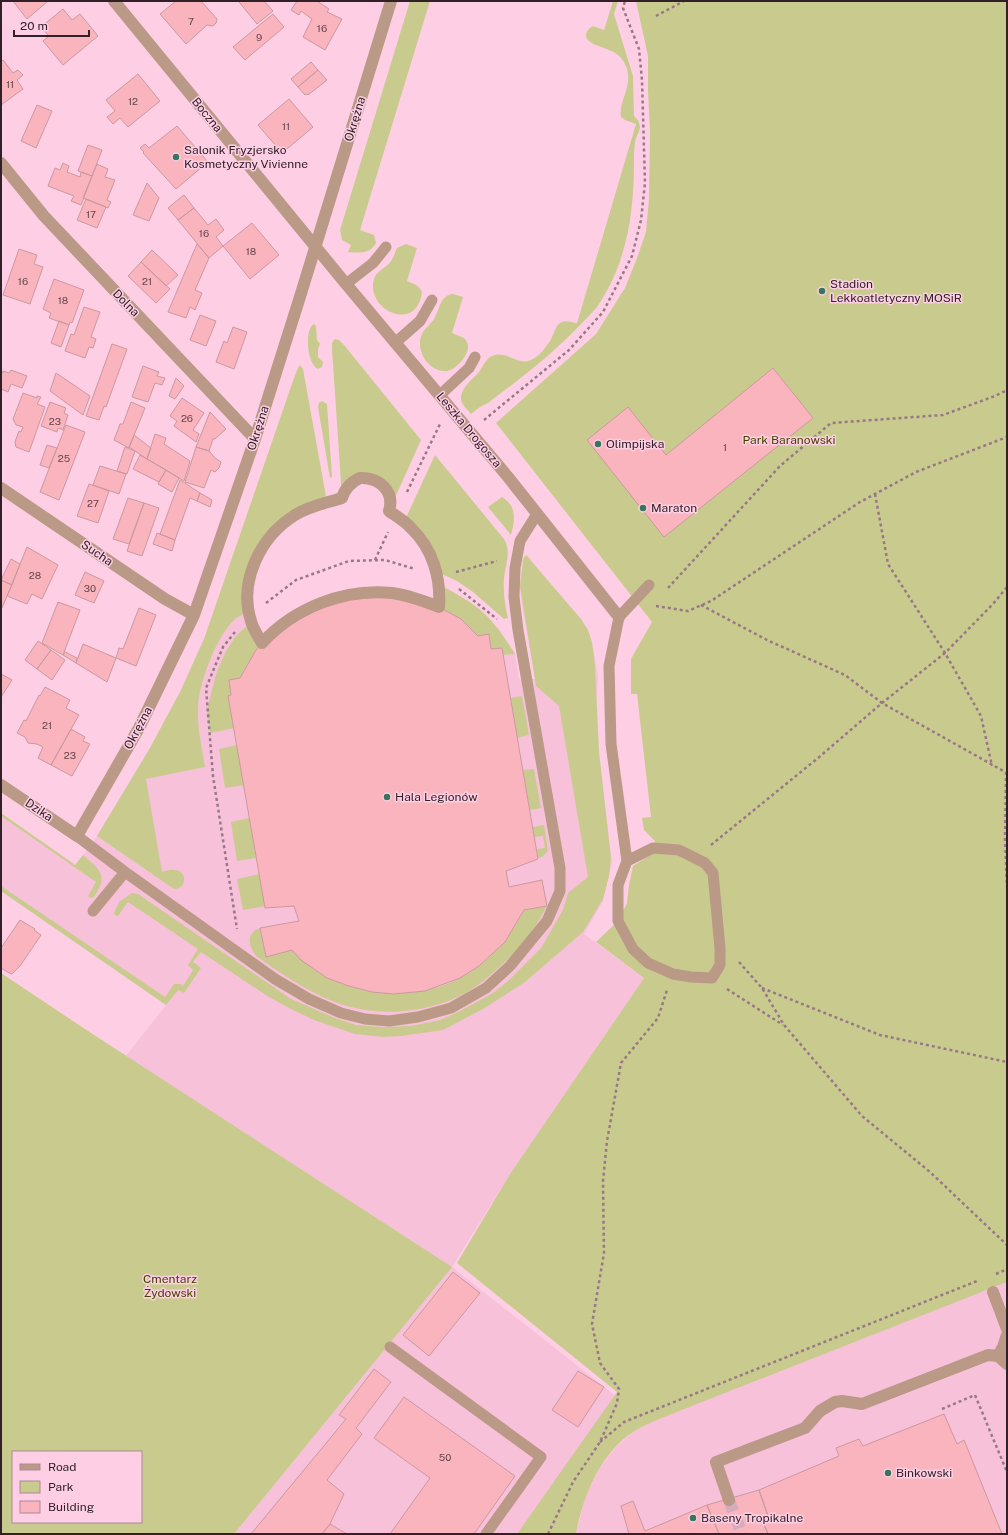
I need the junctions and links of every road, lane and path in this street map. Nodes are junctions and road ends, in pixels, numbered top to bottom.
1 (114, 1) edge
2 (391, 1) edge
3 (625, 1) edge
4 (684, 1) edge
5 (656, 16) dead end
6 (1, 163) edge
7 (316, 247) junction
8 (386, 247) dead end
9 (346, 284) junction
10 (432, 300) dead end
11 (395, 343) junction
12 (475, 357) dead end
13 (1007, 390) edge
14 (440, 395) junction
15 (448, 406) junction
16 (470, 432) junction
17 (1007, 437) edge
18 (255, 439) junction
19 (1, 488) edge
20 (875, 494) junction
21 (537, 514) junction
22 (396, 516) junction
23 (518, 556) junction
24 (375, 560) junction
25 (437, 577) junction
26 (649, 585) dead end
27 (1007, 587) edge
28 (664, 593) dead end
29 (659, 599) dead end
30 (701, 605) junction
31 (194, 615) junction
32 (250, 615) junction
33 (619, 617) junction
34 (520, 640) junction
35 (946, 653) junction
36 (882, 703) junction
37 (992, 766) junction
38 (1006, 773) edge
39 (1, 785) edge
40 (78, 836) junction
41 (696, 859) junction
42 (627, 862) junction
43 (125, 872) junction
44 (1007, 887) edge
45 (93, 911) dead end
46 (720, 948) junction
47 (241, 954) junction
48 (673, 974) junction
49 (762, 988) junction
50 (740, 997) dead end
51 (784, 1025) junction
52 (1007, 1062) edge
53 (1007, 1245) edge
54 (1007, 1269) edge
55 (992, 1275) dead end
56 (978, 1281) dead end
57 (993, 1292) dead end
58 (1007, 1329) edge
59 (1007, 1335) edge
60 (390, 1347) dead end
61 (1002, 1360) edge
62 (942, 1409) dead end
63 (600, 1442) junction
64 (1007, 1472) edge
65 (729, 1500) tunnel mouth
66 (486, 1534) edge
67 (548, 1534) edge

1 - 7 street, Boczna
2 - 7 street, Okrężna
3 - 16 path
4 - 5 path
6 - 18 street, Dolna
7 - 9 street, Leszka Drogosza
7 - 18 street, Okrężna
8 - 9 lane
9 - 11 street, Leszka Drogosza
10 - 11 lane
11 - 14 street, Leszka Drogosza
12 - 14 lane
13 - 28 path
14 - 15 street, Leszka Drogosza
15 - 16 street, Leszka Drogosza
15 - 22 path
16 - 21 street, Leszka Drogosza
17 - 20 path
18 - 31 street, Okrężna
19 - 31 street, Sucha
20 - 30 path
20 - 35 path
21 - 23 lane
21 - 33 street, Leszka Drogosza
22 - 24 path
22 - 25 street
22 - 32 street
23 - 25 path
23 - 34 lane
24 - 25 path
24 - 32 path
25 - 32 street
25 - 34 path
26 - 33 lane
27 - 35 path
29 - 30 path
30 - 36 path
31 - 40 street, Okrężna
32 - 47 path
33 - 42 lane
34 - 47 lane
35 - 36 path
35 - 37 path
36 - 37 path
36 - 41 path
37 - 38 path
38 - 44 path
39 - 40 street, Dzika
40 - 43 lane
41 - 42 lane
41 - 46 lane
42 - 48 lane
43 - 45 lane
43 - 47 lane
46 - 48 lane
46 - 49 path
48 - 63 path
49 - 51 path
49 - 52 path
50 - 51 path
51 - 53 path
54 - 55 path
56 - 63 path
57 - 58 street
59 - 61 street
60 - 66 lane
61 - 65 street
62 - 64 path
63 - 67 path

